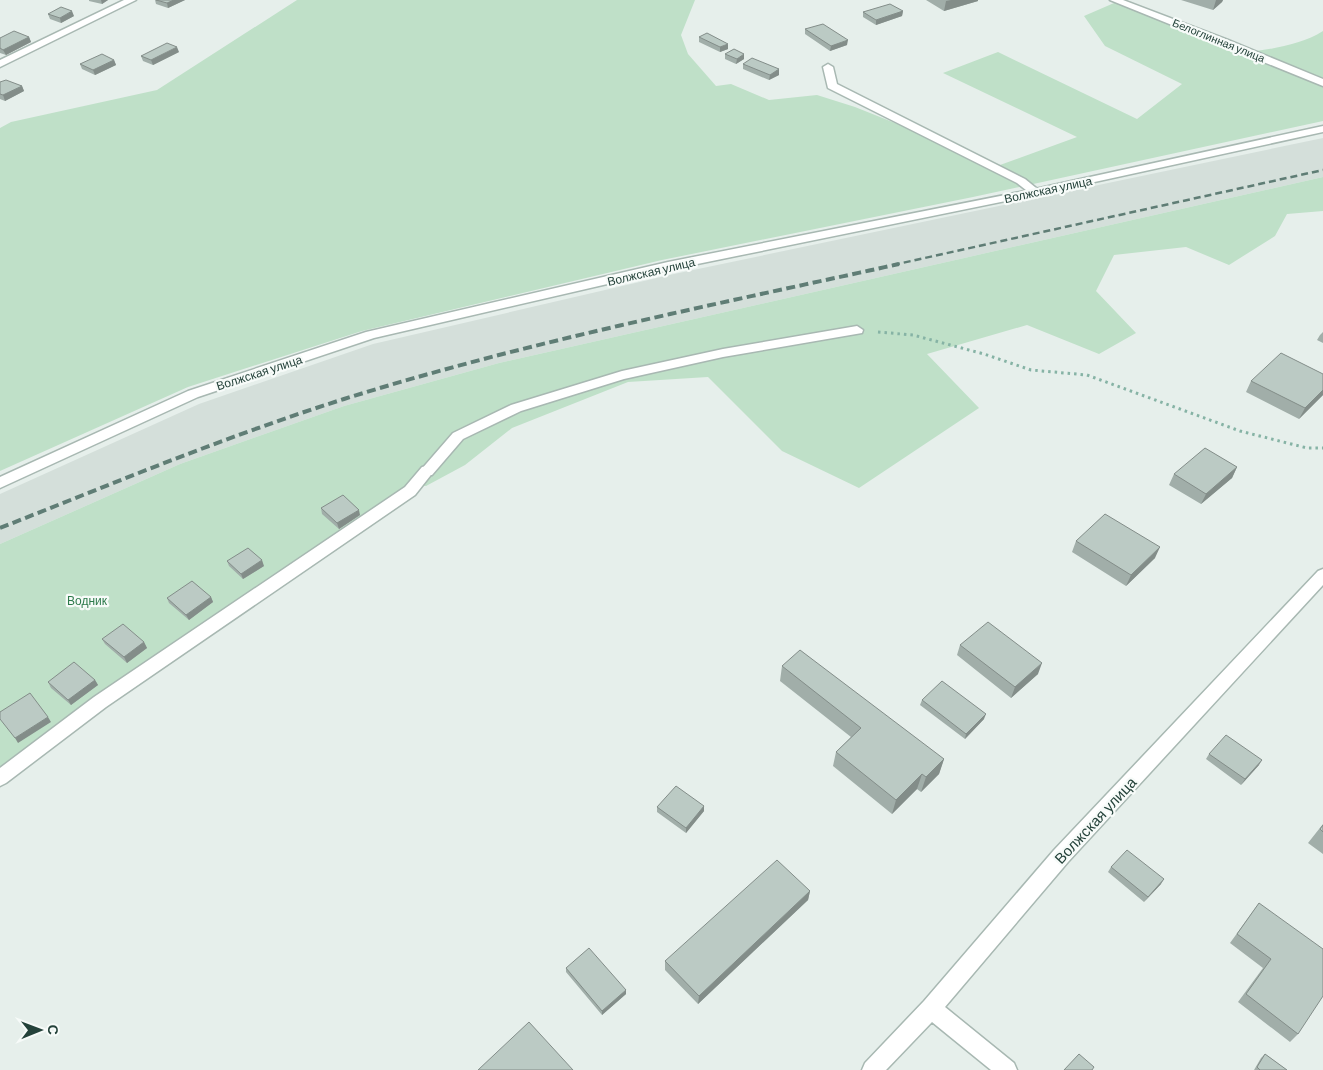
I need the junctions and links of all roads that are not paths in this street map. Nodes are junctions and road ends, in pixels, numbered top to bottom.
1 (131, 0) edge
2 (1115, 0) edge
3 (0, 64) edge
4 (828, 67) dead end
5 (1323, 83) edge
6 (1323, 129) edge
7 (1035, 192) junction
8 (857, 330) road end
9 (0, 482) edge
10 (1323, 575) edge
11 (0, 778) edge
12 (931, 1008) junction
13 (872, 1070) edge
14 (1007, 1070) edge

1 - 3 street
2 - 5 street, Белоглинная улица
4 - 7 street
6 - 7 street, Волжская улица
7 - 9 street, Волжская улица
8 - 11 street
10 - 12 street, Волжская улица
12 - 13 street, Волжская улица
12 - 14 street

